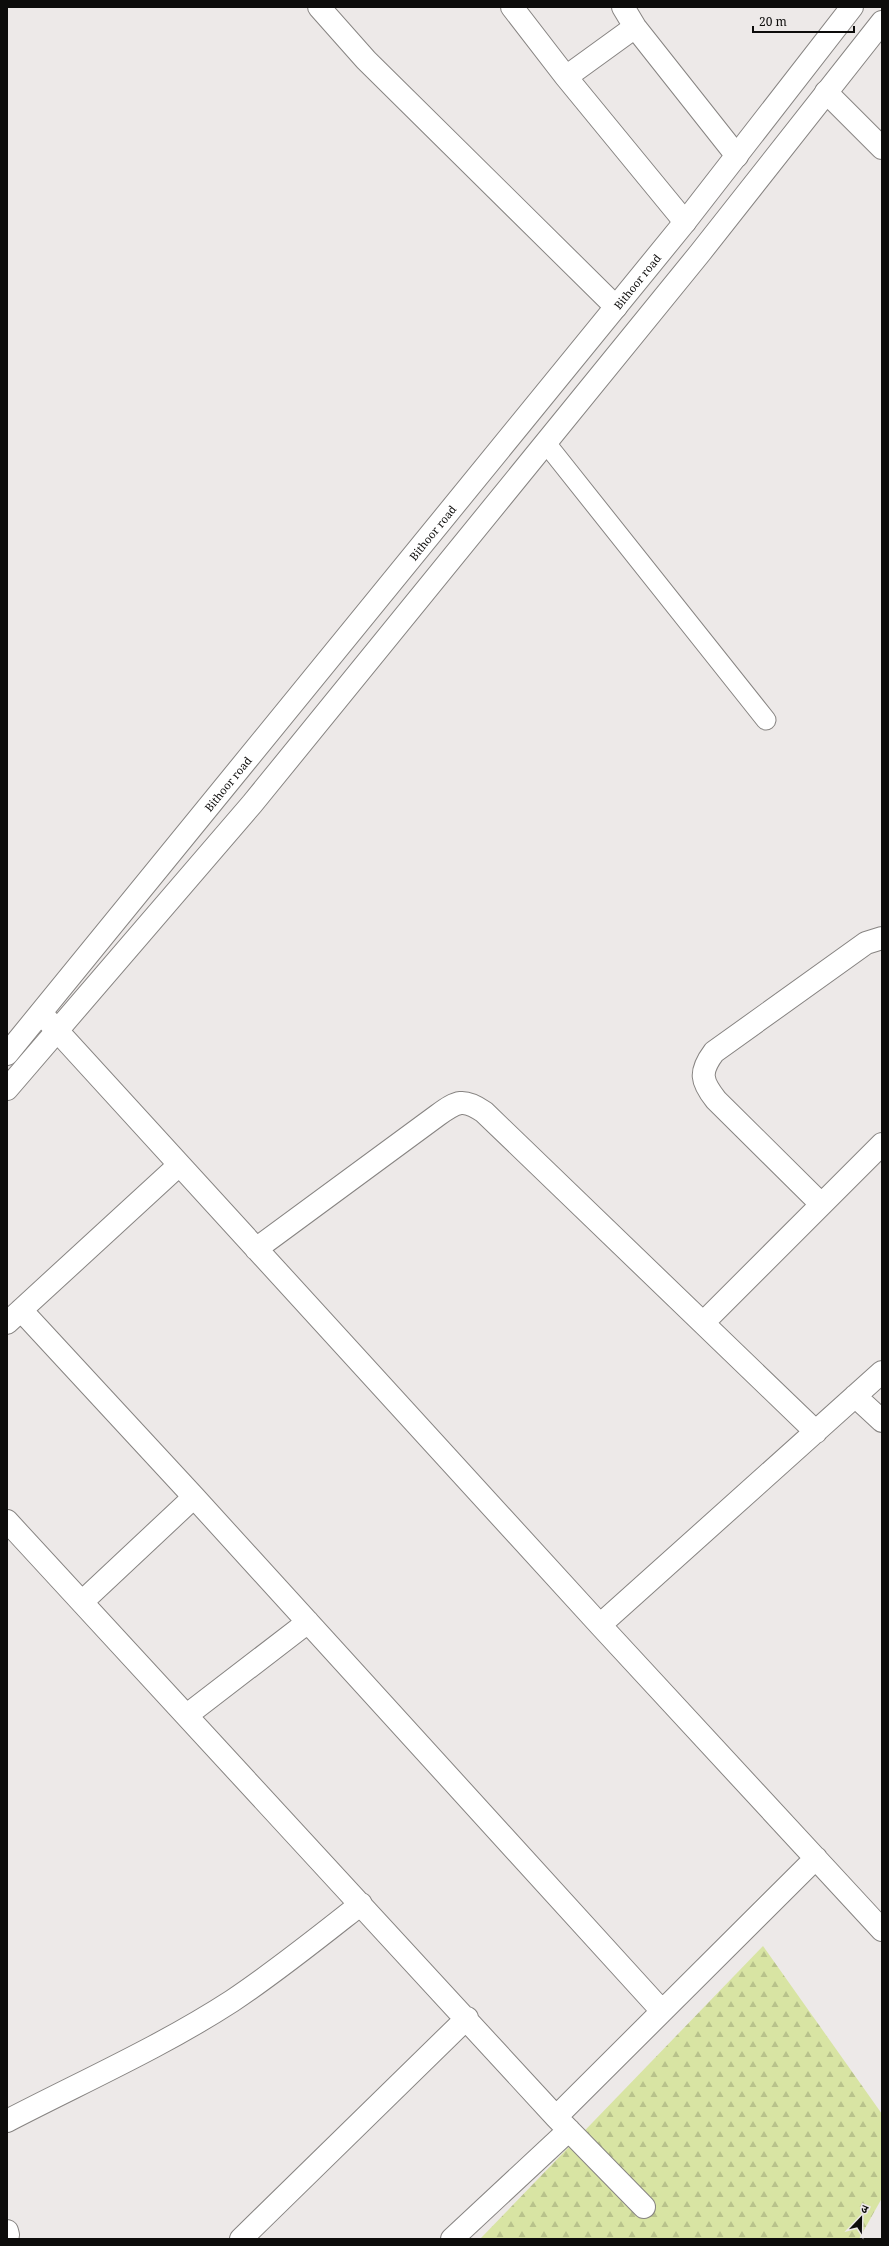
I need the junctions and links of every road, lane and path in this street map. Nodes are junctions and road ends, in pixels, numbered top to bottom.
1 (319, 7) edge
2 (512, 7) edge
3 (623, 7) edge
4 (852, 7) edge
5 (882, 22) edge
6 (635, 27) junction
7 (566, 77) junction
8 (826, 92) junction
9 (882, 148) edge
10 (736, 156) junction
11 (685, 222) junction
12 (616, 306) junction
13 (545, 442) junction
14 (766, 720) dead end
15 (882, 938) edge
16 (41, 1013) junction
17 (56, 1030) junction
18 (7, 1054) edge
19 (7, 1089) edge
20 (882, 1144) edge
21 (179, 1165) junction
22 (821, 1204) junction
23 (256, 1249) junction
24 (14, 1317) edge
25 (703, 1323) junction
26 (882, 1372) edge
27 (855, 1396) junction
28 (882, 1421) edge
29 (816, 1432) junction
30 (194, 1497) junction
31 (7, 1521) edge
32 (82, 1602) junction
33 (308, 1622) junction
34 (600, 1625) junction
35 (186, 1715) junction
36 (816, 1858) junction
37 (361, 1904) junction
38 (882, 1930) edge
39 (662, 2011) junction
40 (467, 2018) junction
41 (7, 2121) edge
42 (562, 2123) junction
43 (644, 2207) dead end
44 (240, 2239) edge
45 (452, 2239) edge

1 - 12 street
2 - 7 street
3 - 6 street
4 - 10 street, Bithoor road
5 - 8 street
6 - 7 street
6 - 10 street
7 - 11 street
8 - 9 street
8 - 13 street
10 - 11 street, Bithoor road
11 - 12 street, Bithoor road
12 - 16 street, Bithoor road
13 - 14 lane
13 - 17 street
15 - 22 street
16 - 17 street
16 - 18 street, Bithoor road
17 - 19 street
17 - 21 street
20 - 22 street
21 - 23 street
21 - 24 street
22 - 25 street
23 - 25 street
23 - 34 street
24 - 30 street
25 - 29 street
26 - 27 street
27 - 28 street
27 - 29 street
29 - 34 street
30 - 32 street
30 - 33 street
31 - 32 street
32 - 35 street
33 - 35 street
33 - 39 street
34 - 36 street
35 - 37 street
36 - 38 street
36 - 39 street
37 - 40 street
37 - 41 street
39 - 42 street
40 - 42 street
40 - 44 street
42 - 43 street
42 - 45 street

